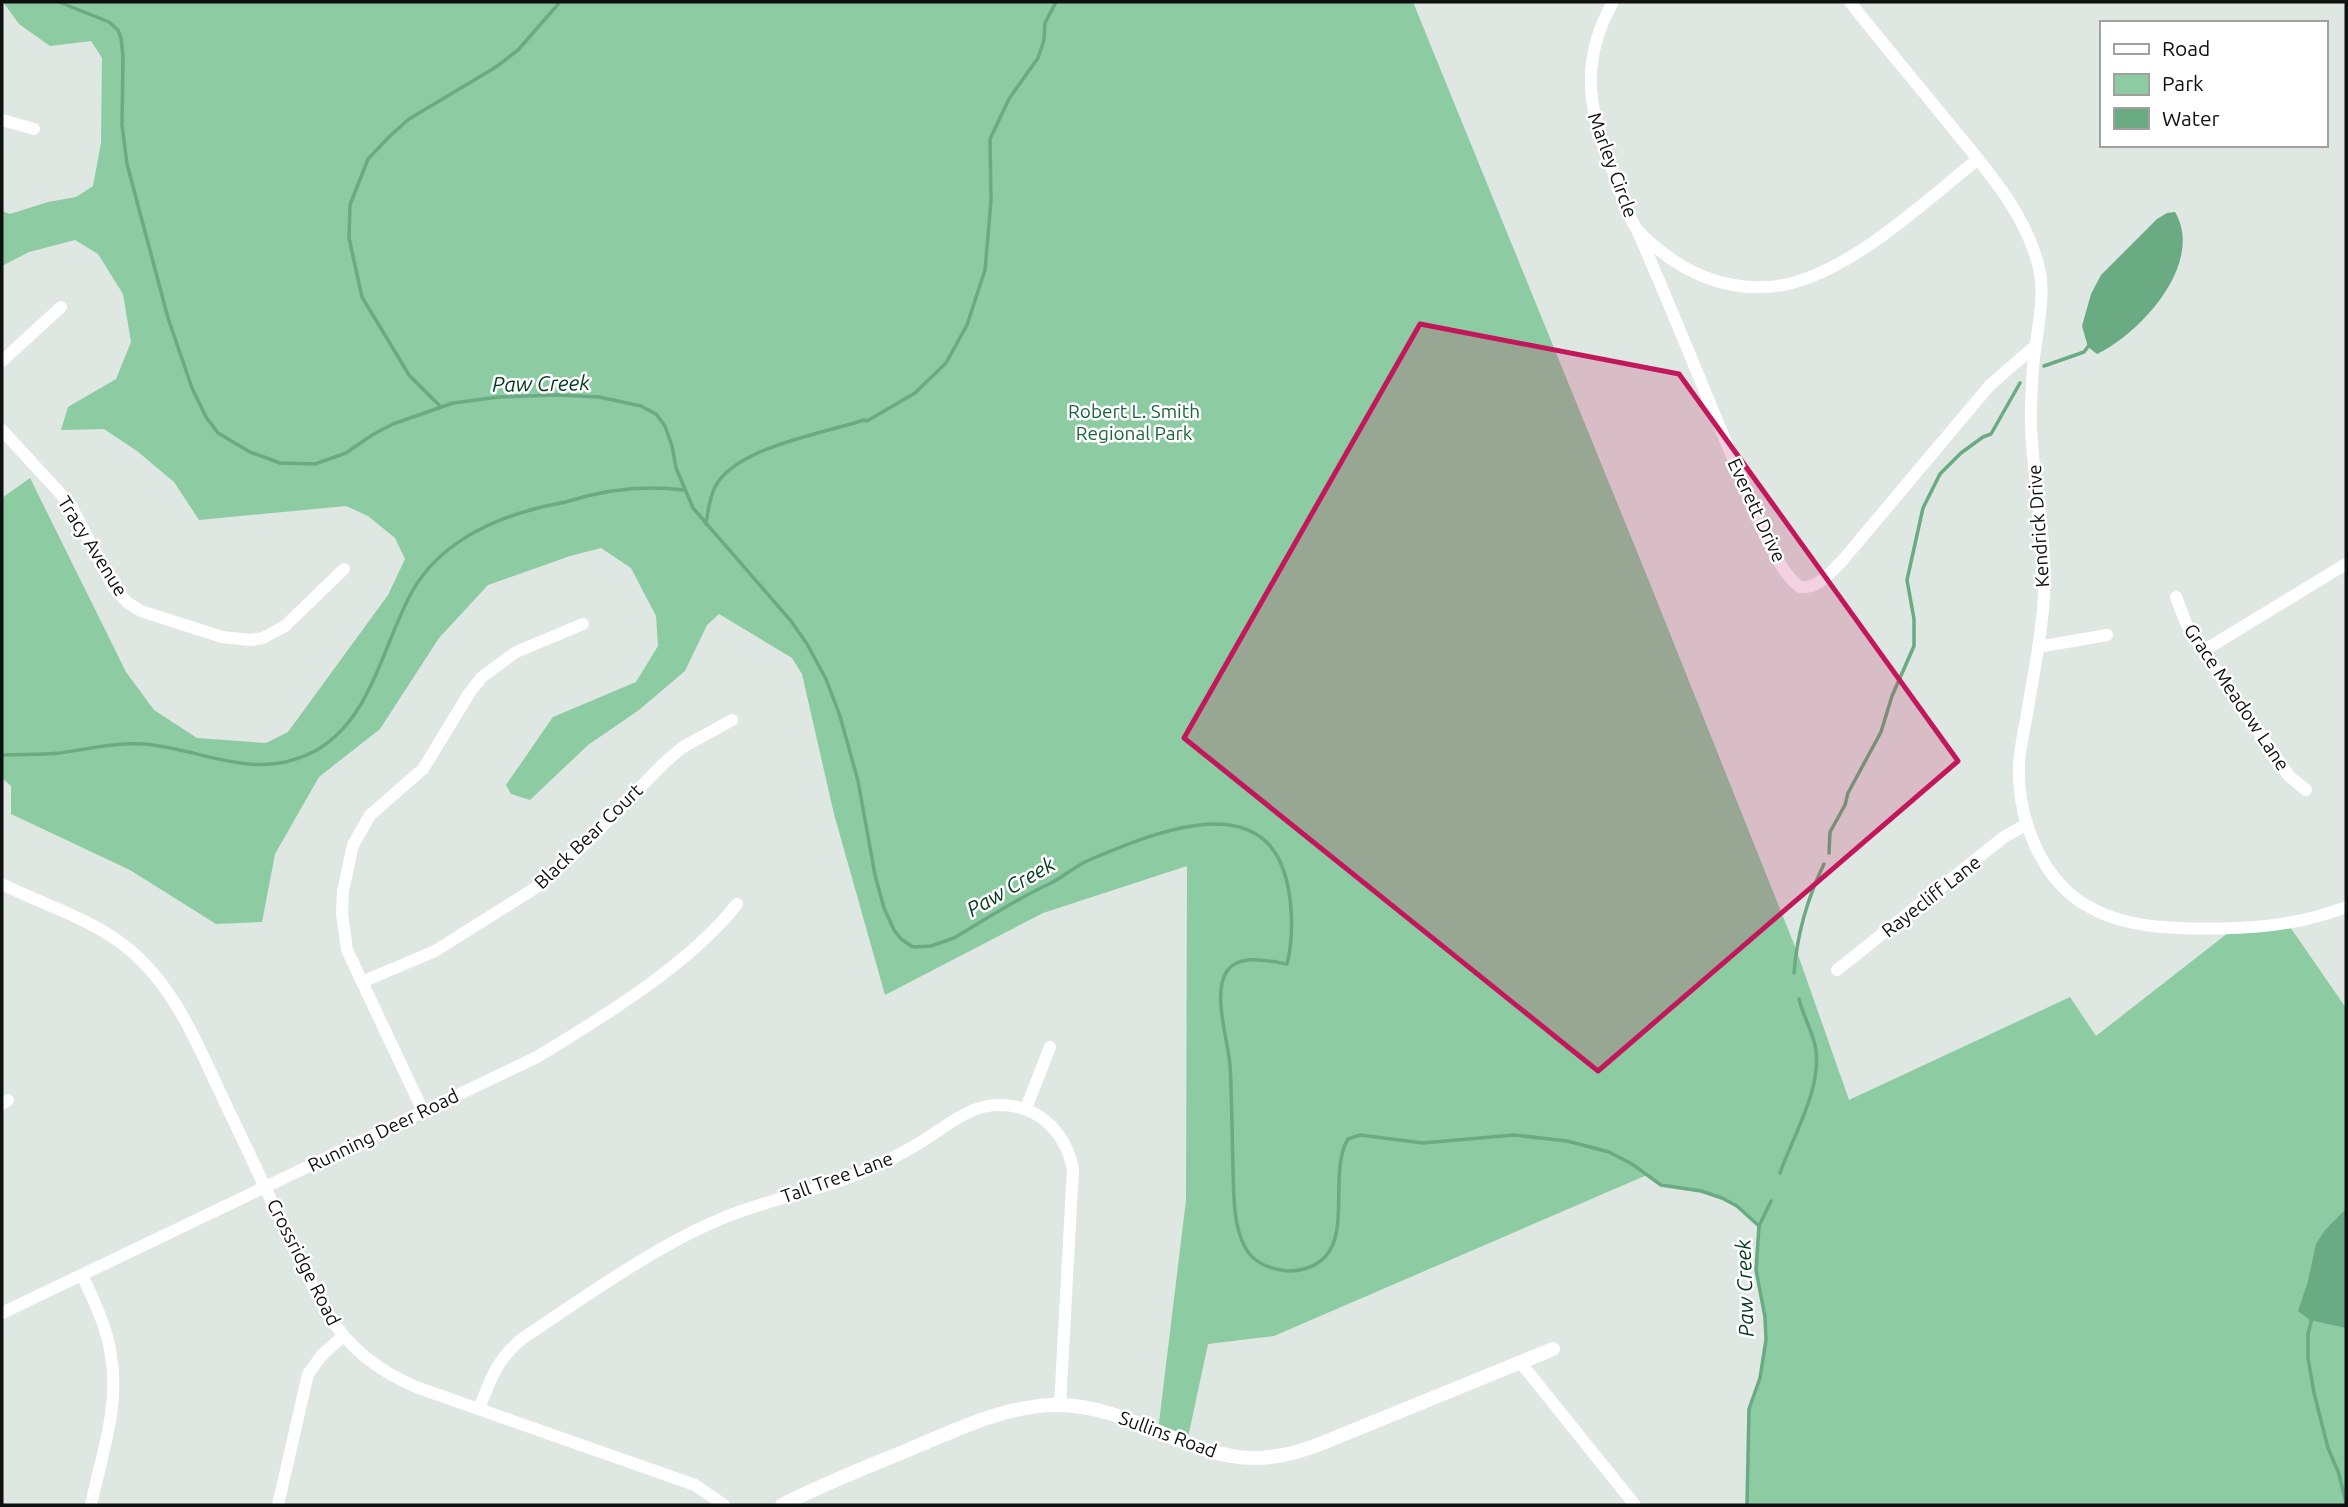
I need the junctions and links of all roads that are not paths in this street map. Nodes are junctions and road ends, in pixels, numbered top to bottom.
1 (1613, 2) edge
2 (1850, 2) edge
3 (2, 120) edge
4 (34, 129) dead end
5 (1978, 159) junction
6 (1637, 230) junction
7 (61, 307) dead end
8 (2035, 346) junction
9 (2, 361) edge
10 (2, 430) edge
11 (2346, 565) edge
12 (344, 569) dead end
13 (2176, 597) dead end
14 (583, 624) dead end
15 (2106, 635) dead end
16 (2038, 647) junction
17 (2203, 651) junction
18 (732, 720) dead end
19 (2306, 790) dead end
20 (2027, 824) junction
21 (2, 884) edge
22 (737, 904) dead end
23 (2346, 906) edge
24 (1837, 970) dead end
25 (362, 982) junction
26 (1050, 1047) dead end
27 (1027, 1108) junction
28 (423, 1111) junction
29 (266, 1187) junction
30 (82, 1275) junction
31 (2, 1313) edge
32 (343, 1336) junction
33 (1553, 1349) dead end
34 (1520, 1362) junction
35 (1060, 1405) junction
36 (479, 1409) junction
37 (91, 1505) edge
38 (278, 1505) edge
39 (724, 1505) edge
40 (782, 1505) edge
41 (1635, 1505) edge

1 - 6 street, Marley Circle
2 - 5 street, Kendrick Drive
3 - 4 street
5 - 6 street, Marley Circle
5 - 8 street, Kendrick Drive
6 - 8 street, Everett Drive
7 - 9 street
8 - 16 street, Kendrick Drive
10 - 12 street, Tracy Avenue
11 - 17 street
13 - 17 street, Grace Meadow Lane
14 - 25 street
15 - 16 street
16 - 20 street, Kendrick Drive
17 - 19 street, Grace Meadow Lane
18 - 25 street, Black Bear Court
20 - 23 street, Kendrick Drive
20 - 24 street, Rayecliff Lane
21 - 29 street, Crossridge Road
22 - 28 street, Running Deer Road
25 - 28 street
26 - 27 street
27 - 35 street
27 - 36 street, Tall Tree Lane
28 - 29 street, Running Deer Road
29 - 30 street, Running Deer Road
29 - 32 street, Crossridge Road
30 - 31 street, Running Deer Road
30 - 37 street
32 - 36 street, Crossridge Road
32 - 38 street
33 - 34 street, Sullins Road
34 - 35 street, Sullins Road
34 - 41 street
35 - 40 street, Sullins Road
36 - 39 street, Crossridge Road

